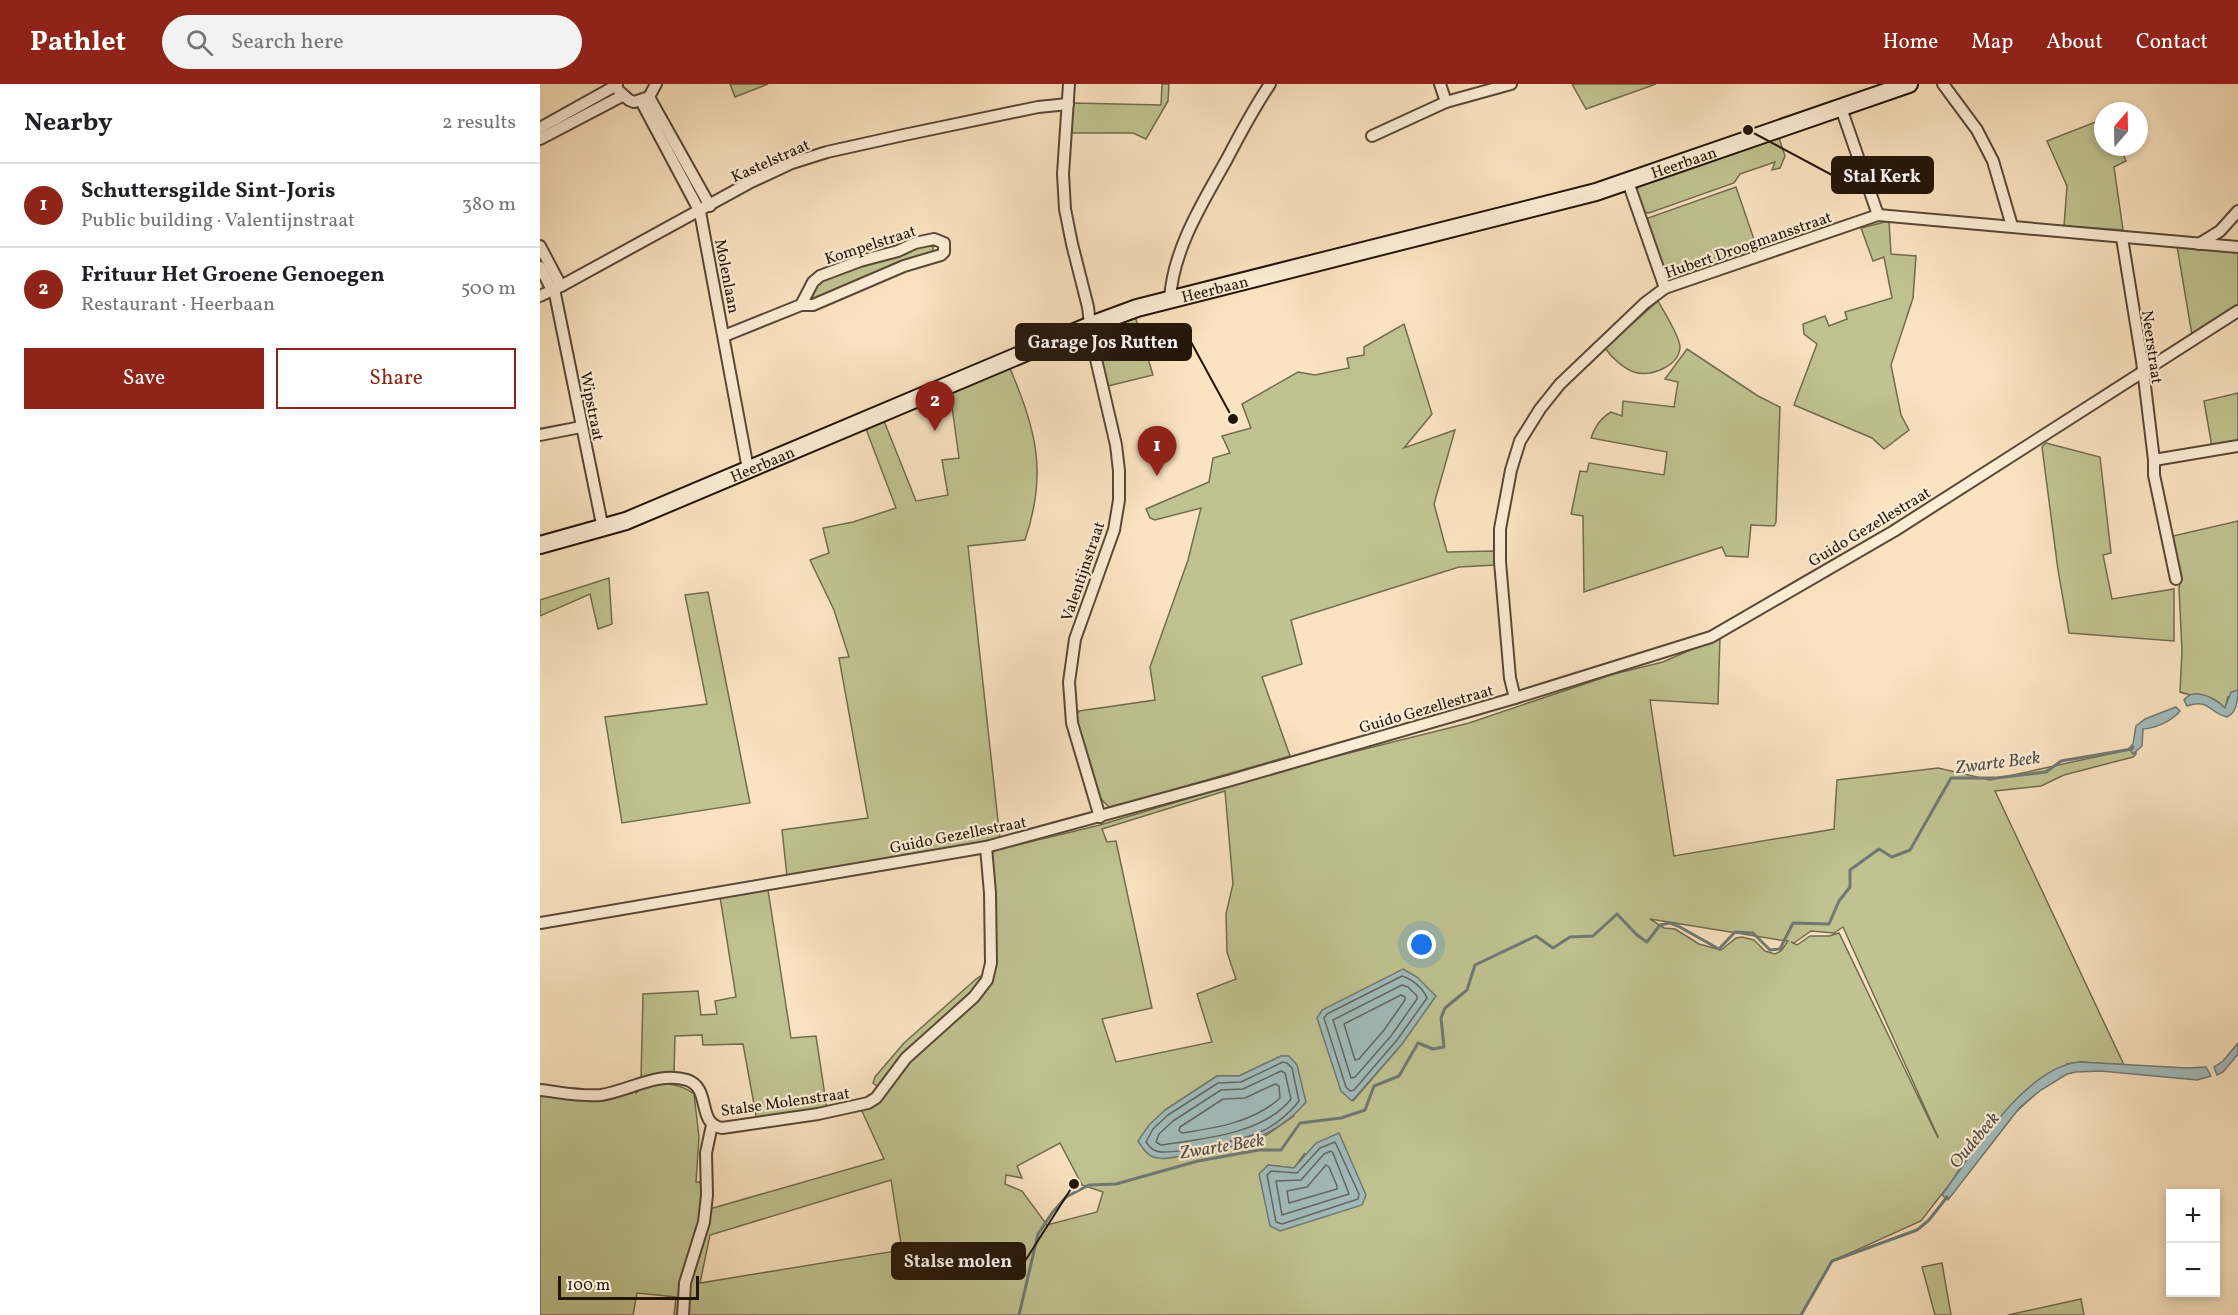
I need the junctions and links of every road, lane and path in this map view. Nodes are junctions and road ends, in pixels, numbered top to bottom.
1 (656, 84) edge
2 (1069, 84) edge
3 (1270, 84) edge
4 (1440, 84) edge
5 (1511, 84) edge
6 (1909, 84) edge
7 (1942, 84) edge
8 (619, 88) edge
9 (645, 99) junction
10 (1446, 102) junction
11 (1068, 104) junction
12 (1841, 108) junction
13 (540, 128) edge
14 (1372, 136) dead end
15 (540, 139) edge
16 (1628, 182) junction
17 (710, 206) junction
18 (2238, 211) edge
19 (700, 212) junction
20 (1878, 215) junction
21 (2012, 226) junction
22 (2122, 238) junction
23 (2199, 244) junction
24 (540, 246) edge
25 (2238, 247) edge
26 (540, 267) edge
27 (556, 288) junction
28 (1665, 288) junction
29 (540, 296) edge
30 (1170, 299) junction
31 (801, 304) junction
32 (2238, 311) edge
33 (1090, 325) junction
34 (724, 336) junction
35 (2142, 373) junction
36 (581, 427) junction
37 (540, 435) edge
38 (2238, 446) edge
39 (2154, 460) junction
40 (748, 470) junction
41 (603, 529) junction
42 (540, 545) edge
43 (2176, 579) dead end
44 (1515, 698) junction
45 (1100, 817) junction
46 (986, 847) junction
47 (540, 923) edge
48 (540, 1090) edge
49 (712, 1125) junction
50 (683, 1315) edge

1 - 9 street
2 - 11 street, Valentijnstraat
3 - 30 street
4 - 10 street
5 - 10 street
6 - 12 street, Heerbaan
7 - 21 street
8 - 9 street
8 - 13 street
8 - 15 street
9 - 17 street
9 - 19 street, Molenlaan
10 - 14 street
11 - 17 street, Kastelstraat
11 - 33 street, Valentijnstraat
12 - 16 street, Heerbaan
12 - 20 street
16 - 28 street
16 - 30 street, Heerbaan
17 - 19 street, Kastelstraat
18 - 23 street
19 - 27 street, Kastelstraat
19 - 34 street, Molenlaan
20 - 21 street, Hubert Droogmansstraat
20 - 28 street, Hubert Droogmansstraat
21 - 22 street, Hubert Droogmansstraat
22 - 23 street, Hubert Droogmansstraat
22 - 35 street, Neerstraat
23 - 25 street, Hubert Droogmansstraat
24 - 27 street, Wipstraat
26 - 27 street, Wipstraat
27 - 29 street, Kastelstraat
27 - 36 street, Wipstraat
28 - 44 street, Hubert Droogmansstraat
30 - 33 street, Heerbaan
31 - 31 street, Kompelstraat
31 - 34 street, Kompelstraat
32 - 35 street, Guido Gezellestraat
33 - 40 street, Heerbaan
33 - 45 street, Valentijnstraat
34 - 40 street, Molenlaan
35 - 39 street, Neerstraat
35 - 44 street, Guido Gezellestraat
36 - 37 street
36 - 41 street, Wipstraat
38 - 39 street
39 - 43 street, Neerstraat
40 - 41 street, Heerbaan
41 - 42 street, Heerbaan
44 - 45 street, Guido Gezellestraat
45 - 46 street, Guido Gezellestraat
46 - 47 street, Guido Gezellestraat
46 - 49 street, Stalse Molenstraat
48 - 49 street, Stalse Molenstraat
49 - 50 street

